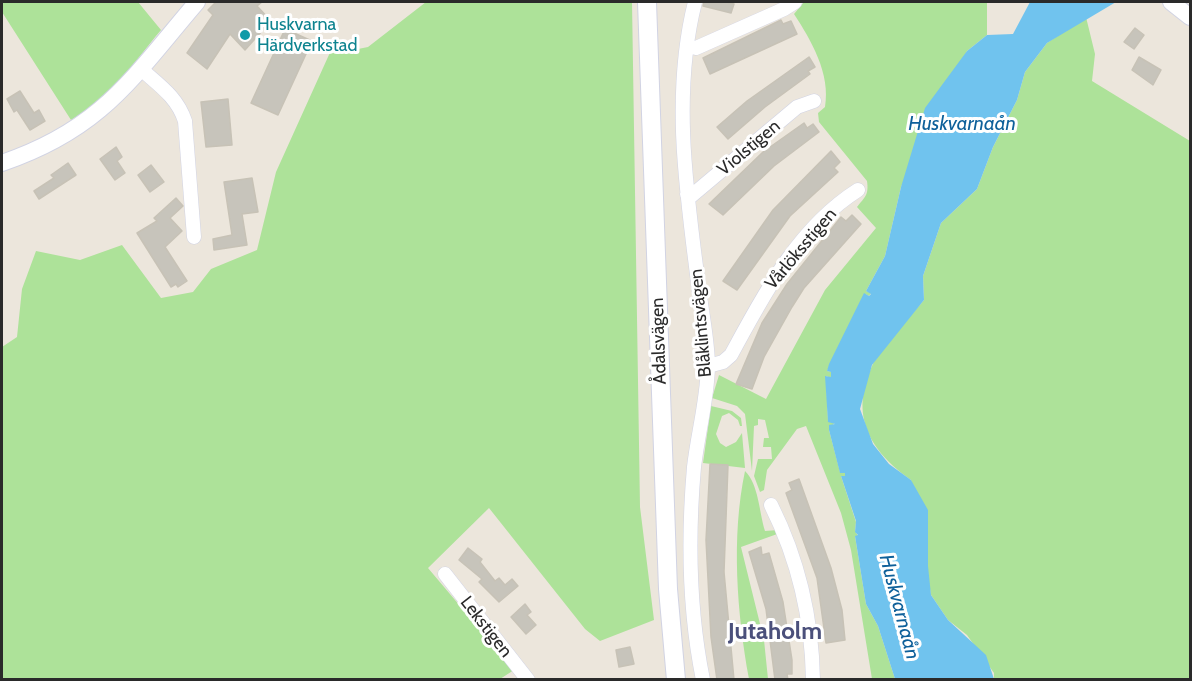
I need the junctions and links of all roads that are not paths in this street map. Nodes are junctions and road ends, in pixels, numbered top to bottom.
1 (197, 2) edge
2 (647, 2) edge
3 (694, 2) edge
4 (795, 2) edge
5 (1171, 2) edge
6 (1191, 17) edge
7 (687, 46) junction
8 (141, 69) junction
9 (814, 101) dead end
10 (2, 164) edge
11 (858, 190) dead end
12 (687, 194) junction
13 (194, 237) dead end
14 (708, 366) junction
15 (771, 505) dead end
16 (445, 574) dead end
17 (528, 680) edge
18 (676, 680) edge
19 (703, 680) edge
20 (813, 680) edge

1 - 8 street
2 - 18 main road, Ådalsvägen
3 - 7 street, Blåklintsvägen
4 - 7 street
5 - 6 street
7 - 12 street, Blåklintsvägen
8 - 10 street
8 - 13 street
9 - 12 street, Violstigen
11 - 14 street, Vårlöksstigen
12 - 14 street, Blåklintsvägen
14 - 19 street, Blåklintsvägen
15 - 20 street
16 - 17 street, Lekstigen

